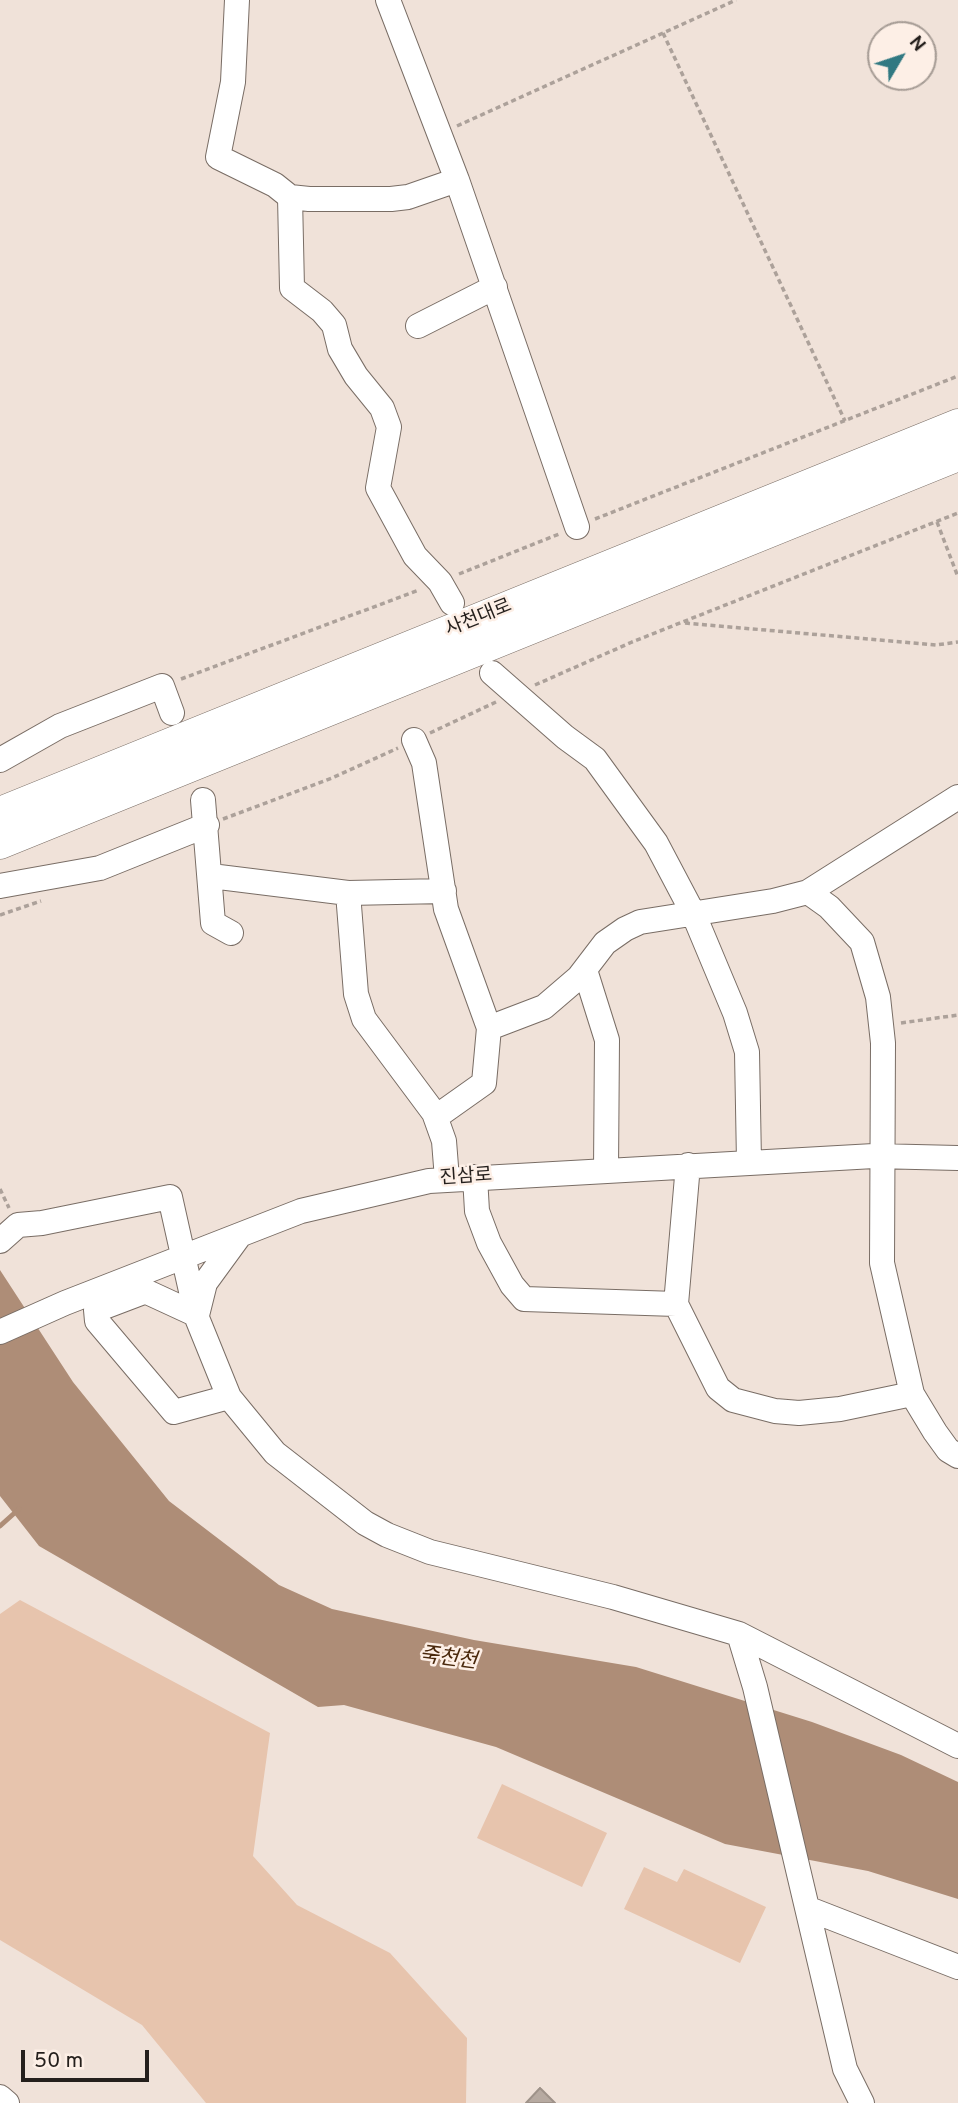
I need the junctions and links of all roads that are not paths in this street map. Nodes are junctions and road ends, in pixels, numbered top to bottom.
1 (237, 0) edge
2 (388, 0) edge
3 (457, 180) junction
4 (290, 197) junction
5 (495, 287) junction
6 (418, 326) dead end
7 (958, 425) edge
8 (958, 455) edge
9 (577, 527) dead end
10 (452, 603) dead end
11 (492, 673) dead end
12 (172, 713) dead end
13 (415, 740) road end
14 (0, 760) edge
15 (958, 797) edge
16 (203, 800) dead end
17 (0, 813) edge
18 (207, 825) junction
19 (0, 843) edge
20 (211, 876) junction
21 (0, 886) edge
22 (444, 891) junction
23 (808, 892) junction
24 (348, 893) junction
25 (694, 915) junction
26 (231, 933) dead end
27 (584, 970) junction
28 (489, 1028) junction
29 (436, 1117) junction
30 (882, 1156) junction
31 (958, 1158) edge
32 (749, 1162) junction
33 (688, 1165) junction
34 (606, 1169) junction
35 (475, 1177) junction
36 (447, 1179) junction
37 (241, 1234) junction
38 (5, 1236) edge
39 (186, 1255) junction
40 (122, 1280) junction
41 (146, 1291) junction
42 (676, 1304) junction
43 (197, 1315) junction
44 (0, 1332) edge
45 (912, 1394) junction
46 (229, 1397) junction
47 (958, 1456) edge
48 (739, 1634) junction
49 (958, 1746) edge
50 (809, 1909) junction
51 (958, 1966) edge
52 (0, 2097) edge
53 (7, 2103) edge
54 (862, 2103) edge

1 - 4 street
2 - 3 street
3 - 4 street
3 - 5 street
4 - 10 street
5 - 6 street
5 - 9 street
7 - 17 main road, 사천대로
8 - 19 main road, 사천대로
11 - 25 street
12 - 14 street
13 - 22 street
15 - 23 street
16 - 18 street
18 - 20 street
18 - 21 street
20 - 24 street
20 - 26 street
22 - 24 street
22 - 28 street
23 - 25 street
23 - 30 street
24 - 29 street
25 - 27 street
25 - 32 street
27 - 28 street
27 - 34 street
28 - 29 street
29 - 36 street
30 - 31 street, 진삼로
30 - 32 street, 진삼로
30 - 45 street
32 - 33 street, 진삼로
33 - 34 street, 진삼로
33 - 42 street
34 - 35 street, 진삼로
35 - 36 street, 진삼로
35 - 42 street
36 - 37 street, 진삼로
37 - 39 street, 진삼로
37 - 43 street
38 - 39 street
39 - 40 street, 진삼로
39 - 43 street
40 - 41 street
40 - 44 street, 진삼로
41 - 43 street
41 - 46 street
42 - 45 street
43 - 46 street
45 - 47 street
46 - 48 street
48 - 49 street
48 - 50 street
50 - 51 street
50 - 54 street
52 - 53 street

